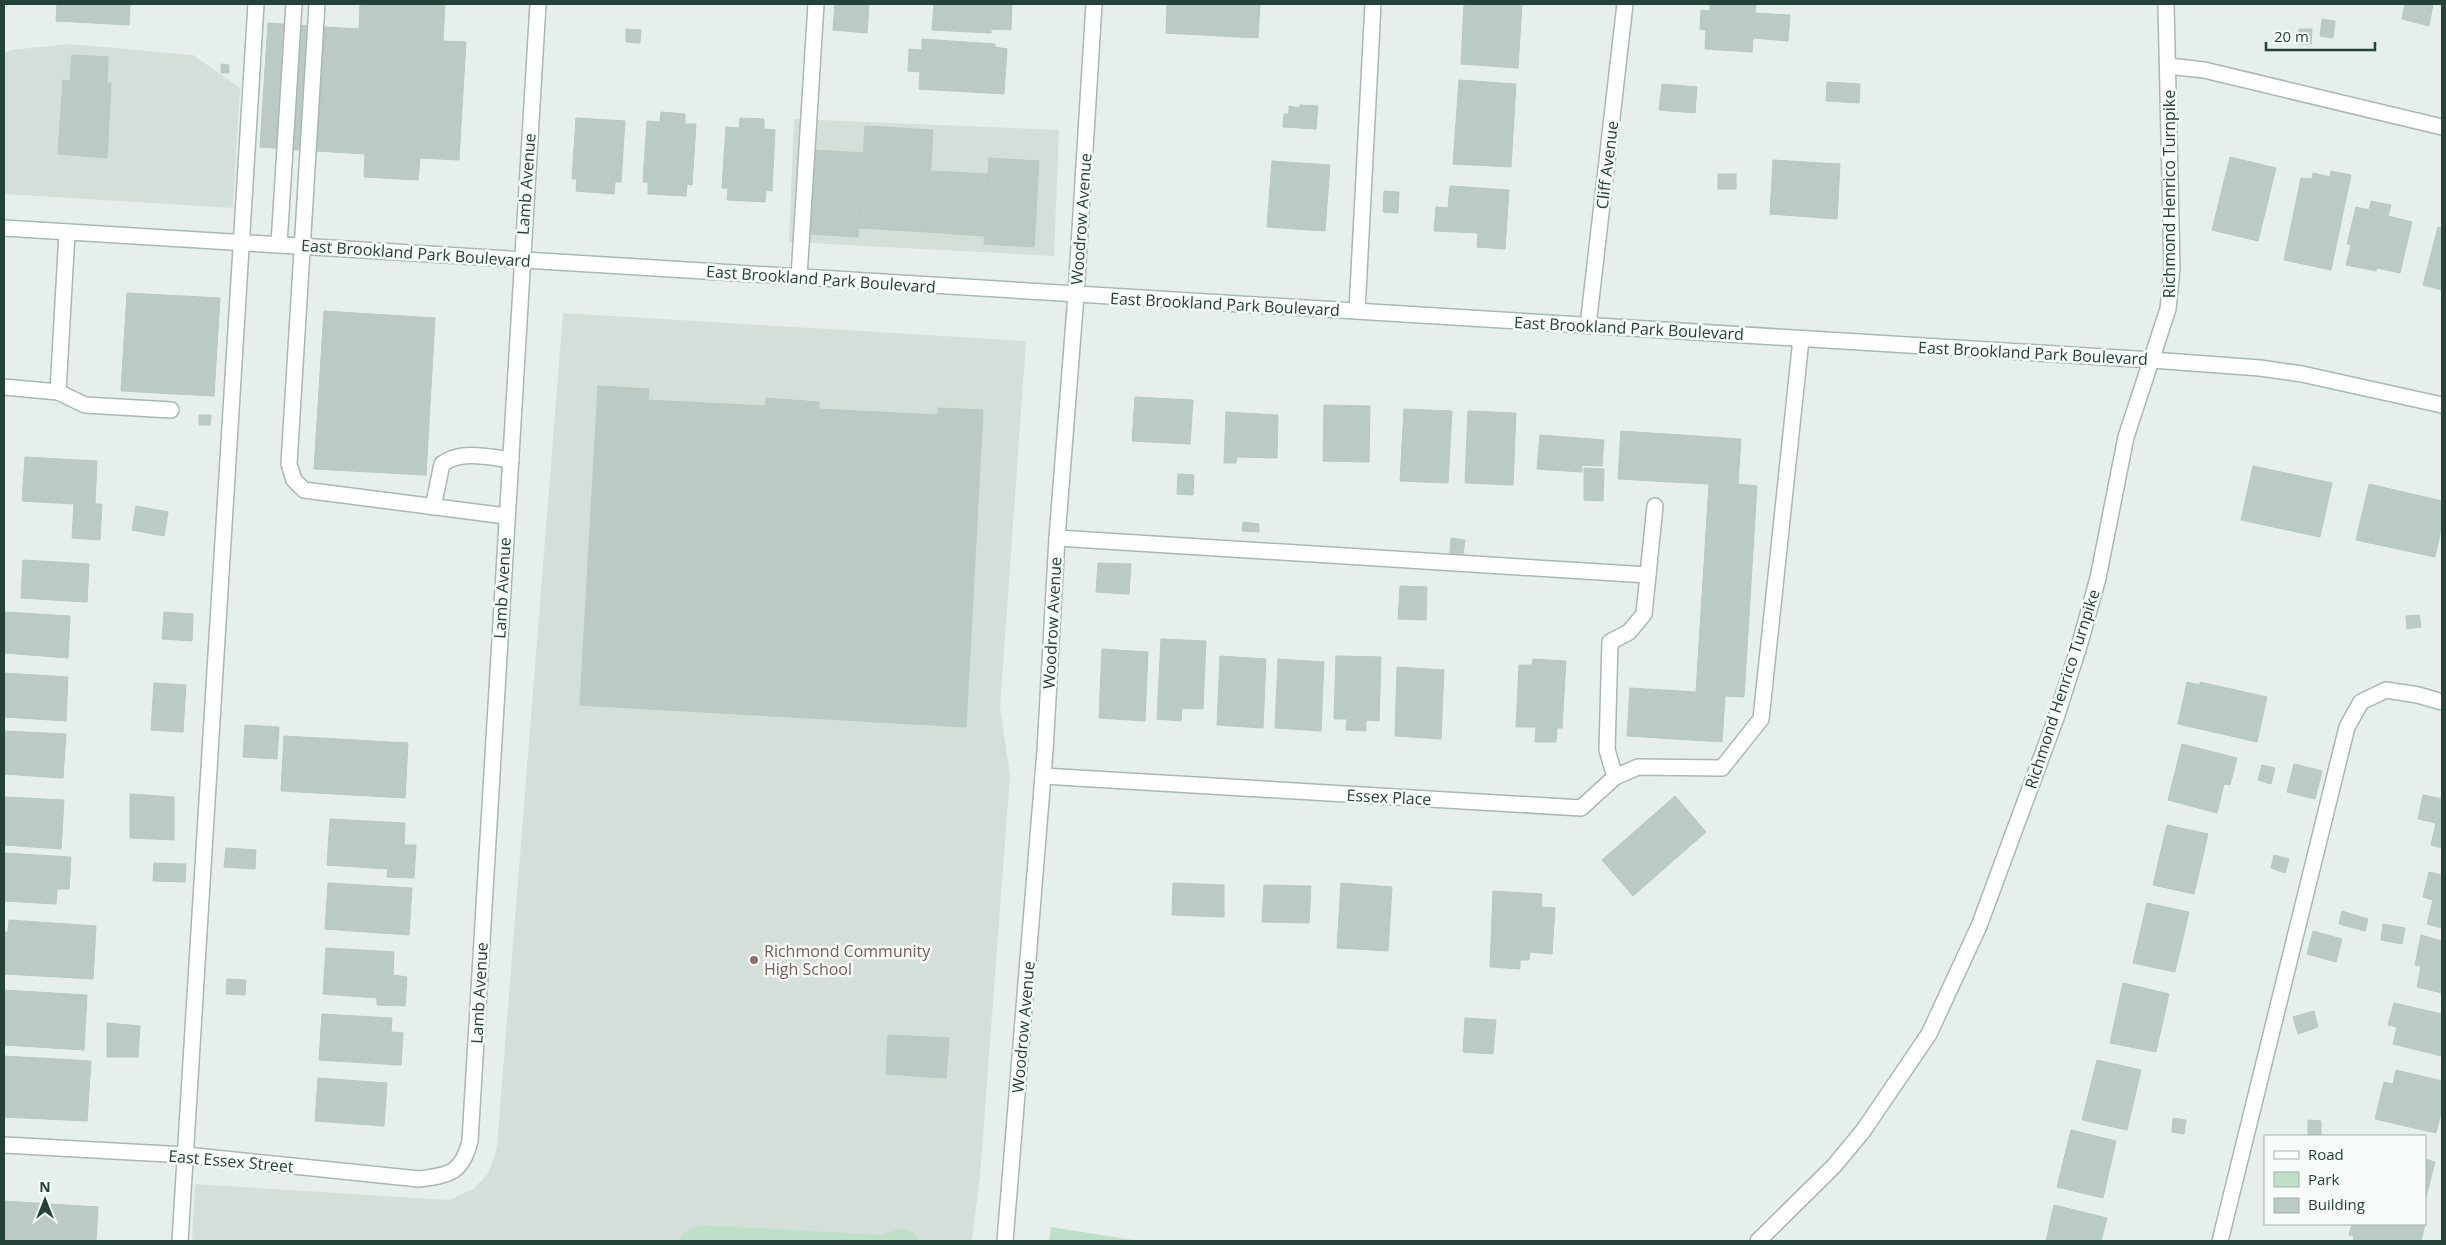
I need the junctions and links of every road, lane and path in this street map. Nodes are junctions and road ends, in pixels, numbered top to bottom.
1 (256, 4) edge
2 (294, 4) edge
3 (318, 4) edge
4 (538, 4) edge
5 (816, 4) edge
6 (1094, 4) edge
7 (1373, 4) edge
8 (1625, 4) edge
9 (2166, 4) edge
10 (2168, 66) junction
11 (2442, 127) edge
12 (4, 228) edge
13 (68, 233) junction
14 (242, 242) junction
15 (278, 244) junction
16 (301, 245) junction
17 (521, 260) junction
18 (799, 277) junction
19 (1076, 295) junction
20 (1356, 311) junction
21 (1588, 326) junction
22 (1801, 338) junction
23 (2152, 360) junction
24 (4, 387) edge
25 (58, 392) junction
26 (2442, 405) edge
27 (171, 410) dead end
28 (511, 460) junction
29 (1655, 506) dead end
30 (433, 508) junction
31 (506, 516) junction
32 (1057, 538) junction
33 (1648, 575) junction
34 (2442, 702) edge
35 (1043, 776) junction
36 (1615, 778) junction
37 (4, 1145) edge
38 (186, 1155) junction
39 (457, 1170) joint
40 (180, 1241) edge
41 (1005, 1241) edge
42 (1758, 1241) edge
43 (2220, 1241) edge

1 - 14 street
2 - 15 street
3 - 16 street
4 - 17 street, Lamb Avenue
5 - 18 street
6 - 19 street, Woodrow Avenue
7 - 20 street
8 - 21 street, Cliff Avenue
9 - 10 street, Richmond Henrico Turnpike
10 - 11 street
10 - 23 street, Richmond Henrico Turnpike
12 - 13 street, East Brookland Park Boulevard
13 - 14 street, East Brookland Park Boulevard
13 - 25 street
14 - 15 street, East Brookland Park Boulevard
14 - 38 street
15 - 16 street, East Brookland Park Boulevard
16 - 17 street, East Brookland Park Boulevard
16 - 30 street
17 - 18 street, East Brookland Park Boulevard
17 - 28 street, Lamb Avenue
18 - 19 street, East Brookland Park Boulevard
19 - 20 street, East Brookland Park Boulevard
19 - 32 street, Woodrow Avenue
20 - 21 street, East Brookland Park Boulevard
21 - 22 street, East Brookland Park Boulevard
22 - 23 street, East Brookland Park Boulevard
22 - 36 street, Essex Place
23 - 26 street, East Brookland Park Boulevard
23 - 42 street, Richmond Henrico Turnpike
24 - 25 street
25 - 27 street
28 - 30 street
28 - 31 street, Lamb Avenue
29 - 33 street
30 - 31 street
31 - 39 street, Lamb Avenue
32 - 33 street
32 - 35 street, Woodrow Avenue
33 - 36 street
34 - 43 street
35 - 36 street, Essex Place
35 - 41 street, Woodrow Avenue
37 - 38 street, East Essex Street
38 - 39 street, East Essex Street
38 - 40 street

